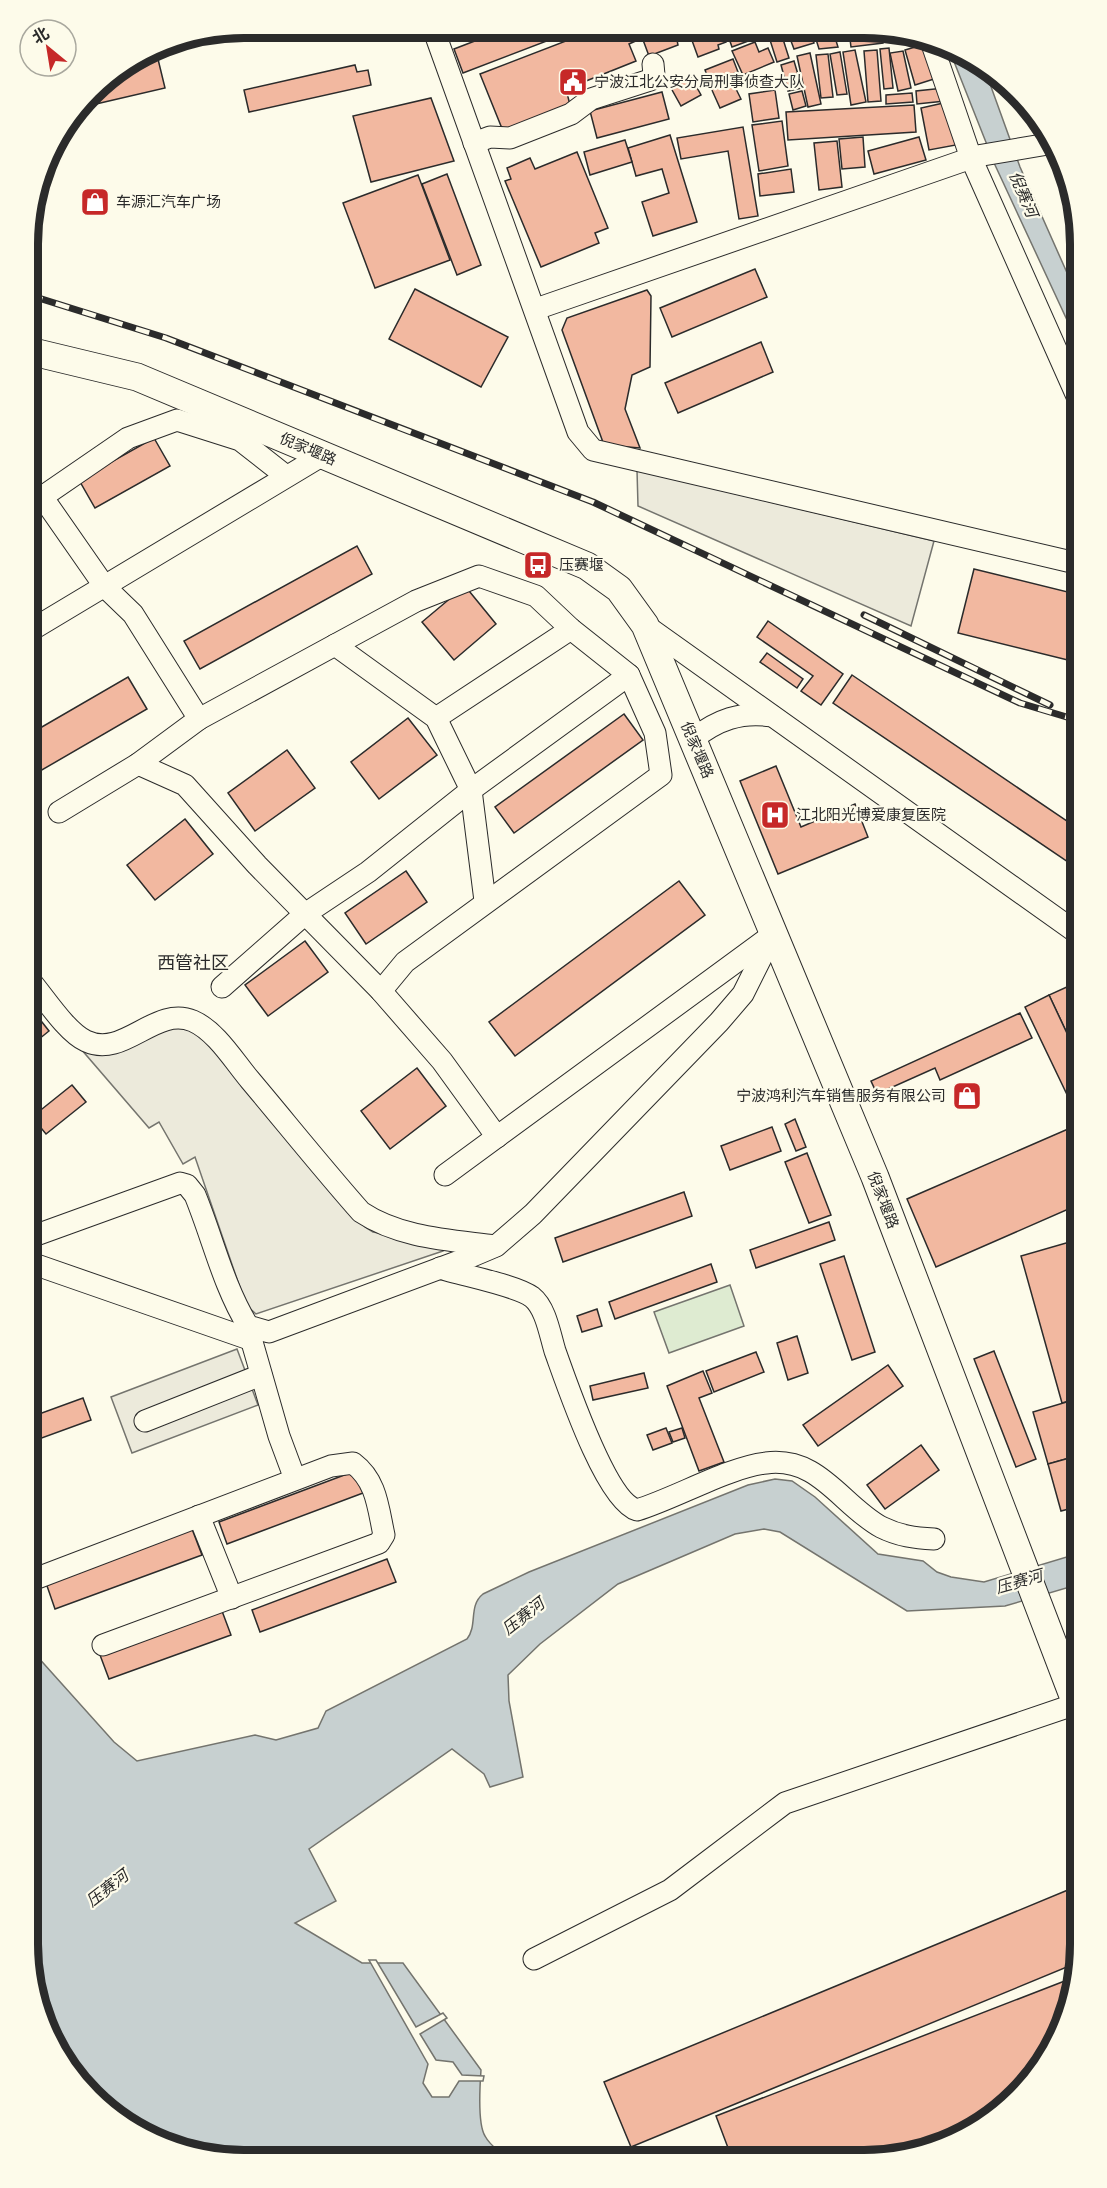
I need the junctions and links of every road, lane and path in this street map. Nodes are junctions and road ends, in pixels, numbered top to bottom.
1 (437, 38) edge
2 (934, 50) edge
3 (653, 64) dead end
4 (474, 143) junction
5 (1044, 145) edge
6 (974, 157) junction
7 (536, 309) junction
8 (38, 353) edge
9 (1070, 380) edge
10 (323, 455) junction
11 (286, 476) junction
12 (38, 501) edge
13 (38, 504) edge
14 (1070, 562) edge
15 (105, 587) junction
16 (645, 625) junction
17 (38, 626) edge
18 (571, 629) junction
19 (335, 645) junction
20 (629, 675) junction
21 (772, 716) junction
22 (436, 718) junction
23 (199, 719) junction
24 (693, 739) junction
25 (138, 764) junction
26 (471, 790) junction
27 (59, 812) dead end
28 (485, 901) junction
29 (305, 914) junction
30 (1070, 928) edge
31 (774, 934) junction
32 (222, 987) dead end
33 (38, 990) edge
34 (381, 991) junction
35 (497, 1137) junction
36 (445, 1175) dead end
37 (38, 1234) edge
38 (496, 1246) junction
39 (38, 1266) edge
40 (440, 1269) junction
41 (250, 1333) junction
42 (261, 1375) junction
43 (145, 1421) dead end
44 (295, 1479) junction
45 (199, 1516) junction
46 (934, 1539) dead end
47 (38, 1578) edge
48 (232, 1598) junction
49 (103, 1645) dead end
50 (1069, 1679) edge
51 (1069, 1697) edge
52 (534, 1959) dead end

1 - 4 street
2 - 6 street
3 - 4 street
4 - 7 street
5 - 6 street
6 - 7 street
6 - 9 street
7 - 14 street
8 - 10 main road, 倪家堰路
10 - 11 street
10 - 16 main road, 倪家堰路
11 - 12 street
11 - 15 street
13 - 15 street
15 - 17 street
15 - 23 street
16 - 21 street
16 - 24 main road, 倪家堰路
18 - 19 street
18 - 20 street
18 - 22 street
19 - 22 street
19 - 23 street
20 - 26 street
20 - 28 street
21 - 24 street
21 - 30 street
22 - 26 street
23 - 25 street
24 - 31 main road, 倪家堰路
25 - 27 street
25 - 29 street
26 - 28 street
26 - 29 street
28 - 34 street
29 - 32 street
29 - 34 street
31 - 35 street
31 - 38 street
31 - 50 main road, 倪家堰路
33 - 38 street
34 - 35 street
35 - 36 street
37 - 41 street
38 - 40 street
39 - 41 street
40 - 41 street
40 - 46 street
41 - 42 street
42 - 43 street
42 - 44 street
44 - 45 street
44 - 48 street
45 - 47 street
45 - 48 street
48 - 49 street
51 - 52 street

